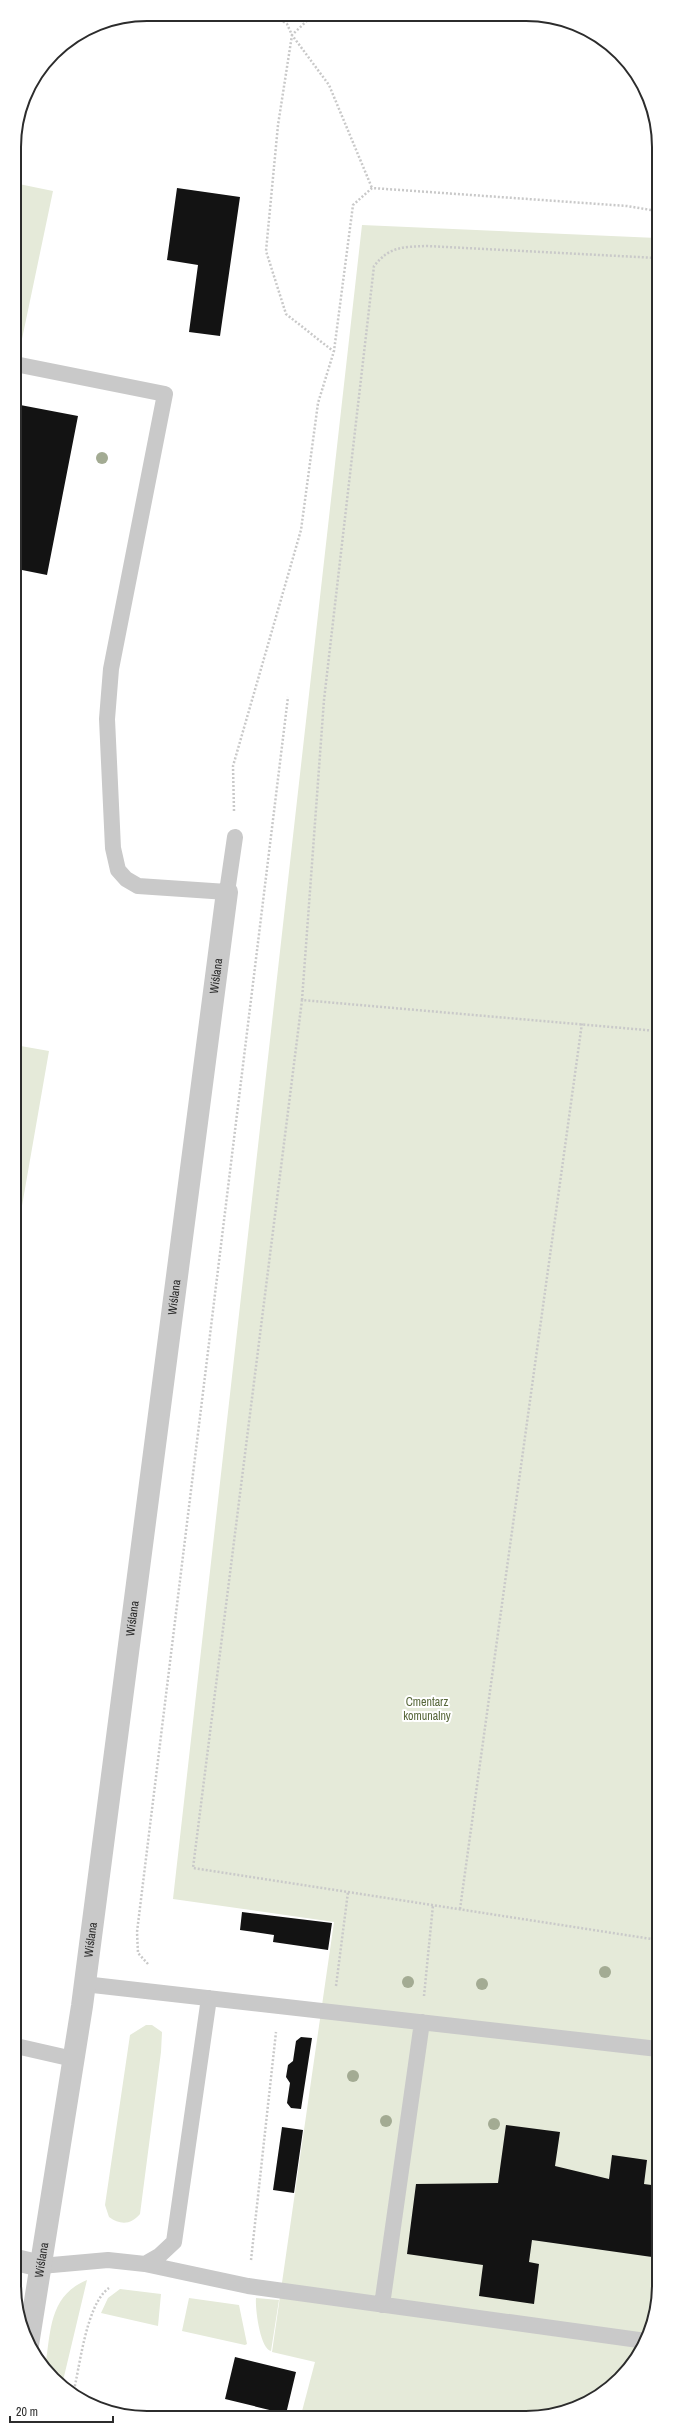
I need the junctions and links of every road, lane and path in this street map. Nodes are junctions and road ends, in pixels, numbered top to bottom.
1 (282, 21) edge
2 (307, 21) edge
3 (292, 35) junction
4 (372, 188) junction
5 (652, 210) edge
6 (652, 258) edge
7 (334, 351) junction
8 (21, 365) edge
9 (288, 697) dead end
10 (235, 837) joint
11 (227, 892) junction
12 (302, 1000) junction
13 (582, 1023) junction
14 (652, 1030) edge
15 (348, 1892) junction
16 (433, 1905) junction
17 (460, 1909) junction
18 (652, 1939) edge
19 (152, 1966) dead end
20 (84, 1984) junction
21 (209, 1998) junction
22 (333, 2012) junction
23 (422, 2022) junction
24 (21, 2047) edge
25 (652, 2048) edge
26 (73, 2059) junction
27 (21, 2261) edge
28 (146, 2264) junction
29 (41, 2266) junction
30 (382, 2305) junction
31 (30, 2331) edge
32 (639, 2340) edge

1 - 3 path
2 - 3 path
3 - 4 path
3 - 7 path
4 - 5 path
4 - 7 path
6 - 12 path
7 - 10 path
8 - 11 lane
9 - 19 path
10 - 11 lane
11 - 20 street, Wiślana
12 - 13 path
12 - 15 path
13 - 14 path
13 - 17 path
15 - 16 path
15 - 22 path
16 - 17 path
16 - 23 path
17 - 18 path
20 - 21 lane
20 - 26 street, Wiślana
21 - 22 lane
21 - 28 lane
22 - 23 lane
23 - 25 lane
23 - 30 lane
24 - 26 lane
26 - 29 street, Wiślana
27 - 29 street
28 - 29 lane
28 - 30 lane
29 - 31 street, Wiślana
30 - 32 lane

